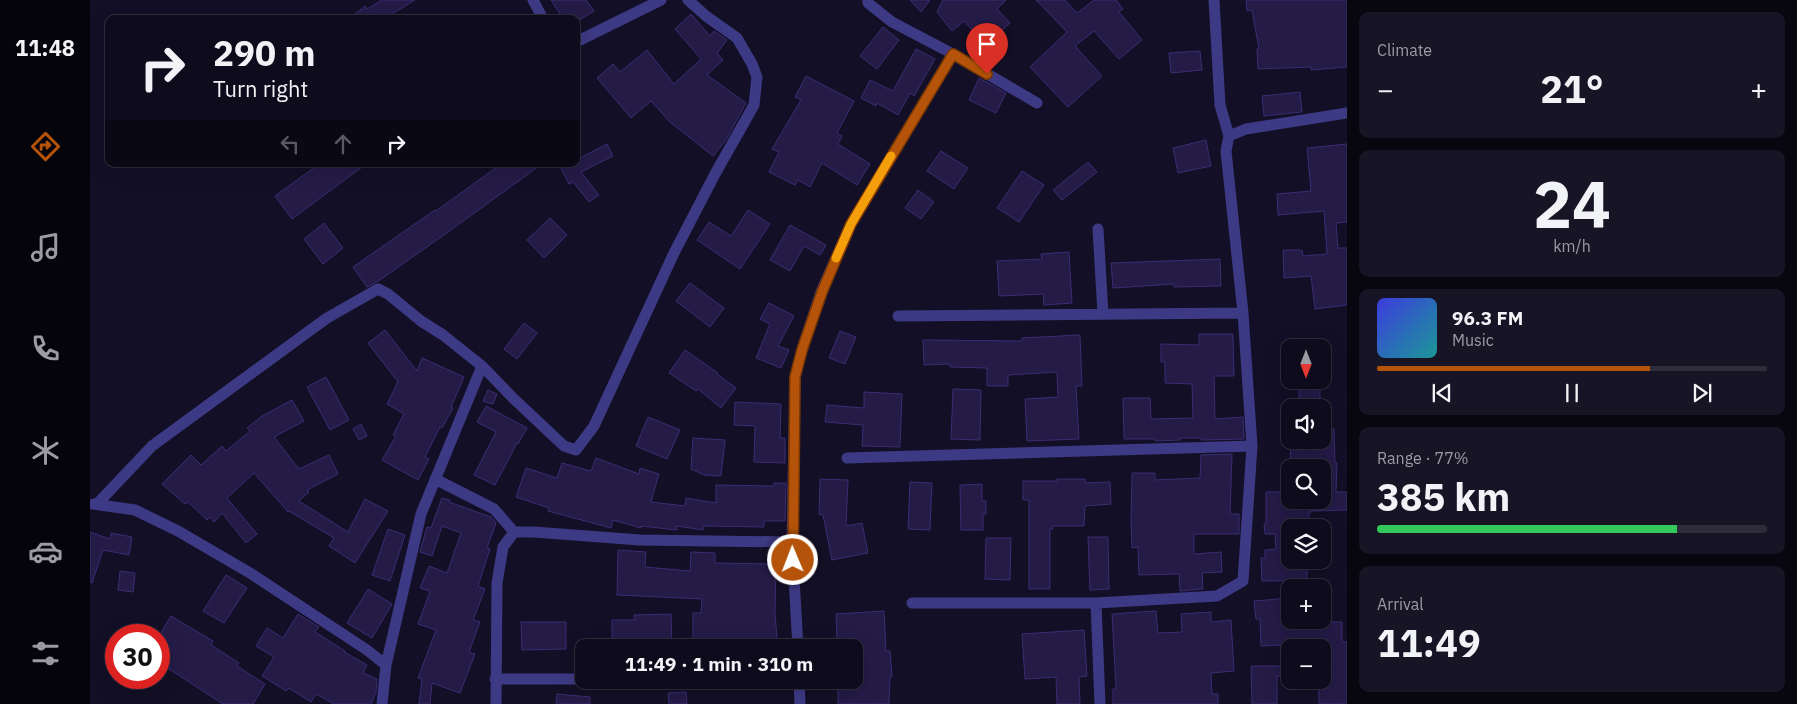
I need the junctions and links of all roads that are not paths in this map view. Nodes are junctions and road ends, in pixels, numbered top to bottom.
1 (533, 0) edge
2 (661, 0) edge
3 (688, 0) edge
4 (868, 0) edge
5 (1214, 0) edge
6 (541, 15) edge
7 (580, 40) edge
8 (953, 54) junction
9 (1038, 103) dead end
10 (1347, 113) edge
11 (1229, 136) junction
12 (1098, 229) dead end
13 (1243, 313) junction
14 (1103, 314) junction
15 (898, 316) dead end
16 (482, 366) junction
17 (1252, 446) junction
18 (847, 458) dead end
19 (435, 479) junction
20 (94, 504) edge
21 (514, 532) junction
22 (792, 542) junction
23 (912, 603) dead end
24 (1096, 603) junction
25 (797, 639) edge
26 (386, 665) junction
27 (495, 679) junction
28 (575, 679) edge
29 (799, 689) edge
30 (382, 704) edge
31 (496, 704) edge
32 (800, 704) edge
33 (1100, 704) edge

1 - 6 street
2 - 7 street
3 - 16 street
4 - 8 street
5 - 11 street
8 - 9 street
8 - 22 street
10 - 11 street
11 - 13 street
12 - 14 street
13 - 14 street
13 - 17 street
14 - 15 street
16 - 19 street
16 - 20 street
17 - 18 street
17 - 24 street
19 - 21 street
19 - 26 street
20 - 26 street
21 - 22 street
21 - 27 street
22 - 25 street
23 - 24 street
24 - 33 street
26 - 30 street
27 - 28 street
27 - 31 street
29 - 32 street

